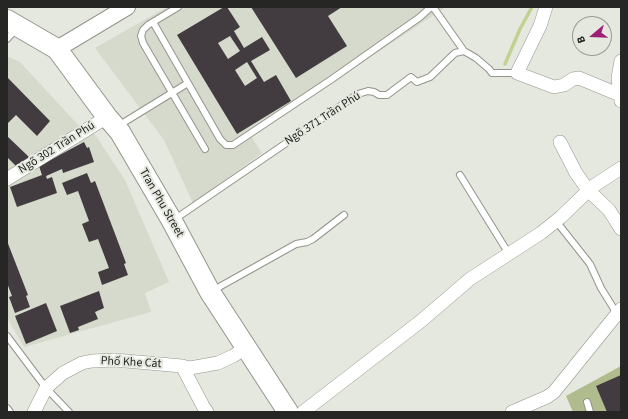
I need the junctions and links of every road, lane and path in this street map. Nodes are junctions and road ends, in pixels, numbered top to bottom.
1 (126, 7) edge
2 (178, 7) edge
3 (432, 7) edge
4 (546, 7) edge
5 (153, 22) junction
6 (11, 28) edge
7 (57, 49) junction
8 (464, 51) junction
9 (621, 61) edge
10 (518, 73) junction
11 (188, 83) junction
12 (172, 93) junction
13 (621, 98) edge
14 (111, 122) junction
15 (560, 142) dead end
16 (205, 149) dead end
17 (621, 168) edge
18 (460, 175) dead end
19 (7, 179) edge
20 (588, 190) junction
21 (344, 215) dead end
22 (172, 221) junction
23 (556, 221) junction
24 (620, 226) edge
25 (509, 254) junction
26 (210, 292) junction
27 (618, 312) edge
28 (7, 336) edge
29 (246, 348) junction
30 (182, 366) junction
31 (46, 388) junction
32 (587, 402) dead end
33 (7, 408) edge
34 (10, 412) edge
35 (34, 412) edge
36 (69, 412) edge
37 (207, 412) edge
38 (288, 412) edge
39 (303, 412) edge
40 (512, 412) edge
41 (590, 412) edge

1 - 7 street
2 - 5 lane
3 - 8 lane
3 - 11 lane
4 - 10 street
5 - 11 lane
5 - 12 lane
6 - 7 main road, Tran Phu Street
7 - 14 main road, Tran Phu Street
8 - 10 lane
8 - 22 lane, Ngõ 371 Trần Phú
9 - 13 street
10 - 13 street
11 - 12 lane
12 - 14 lane
12 - 16 lane
14 - 19 street, Ngõ 302 Trần Phú
14 - 22 main road, Tran Phu Street
15 - 20 street
17 - 20 street
18 - 25 lane
20 - 23 street
20 - 24 street
21 - 26 lane
22 - 26 main road, Tran Phu Street
23 - 25 street
23 - 27 lane
25 - 39 street
26 - 29 main road, Tran Phu Street
27 - 40 street
28 - 31 lane
29 - 30 street, Phố Khe Cát
29 - 38 main road, Tran Phu Street
30 - 31 street, Phố Khe Cát
30 - 37 street
31 - 35 street, Phố Khe Cát
31 - 36 lane
32 - 41 lane
33 - 34 lane

